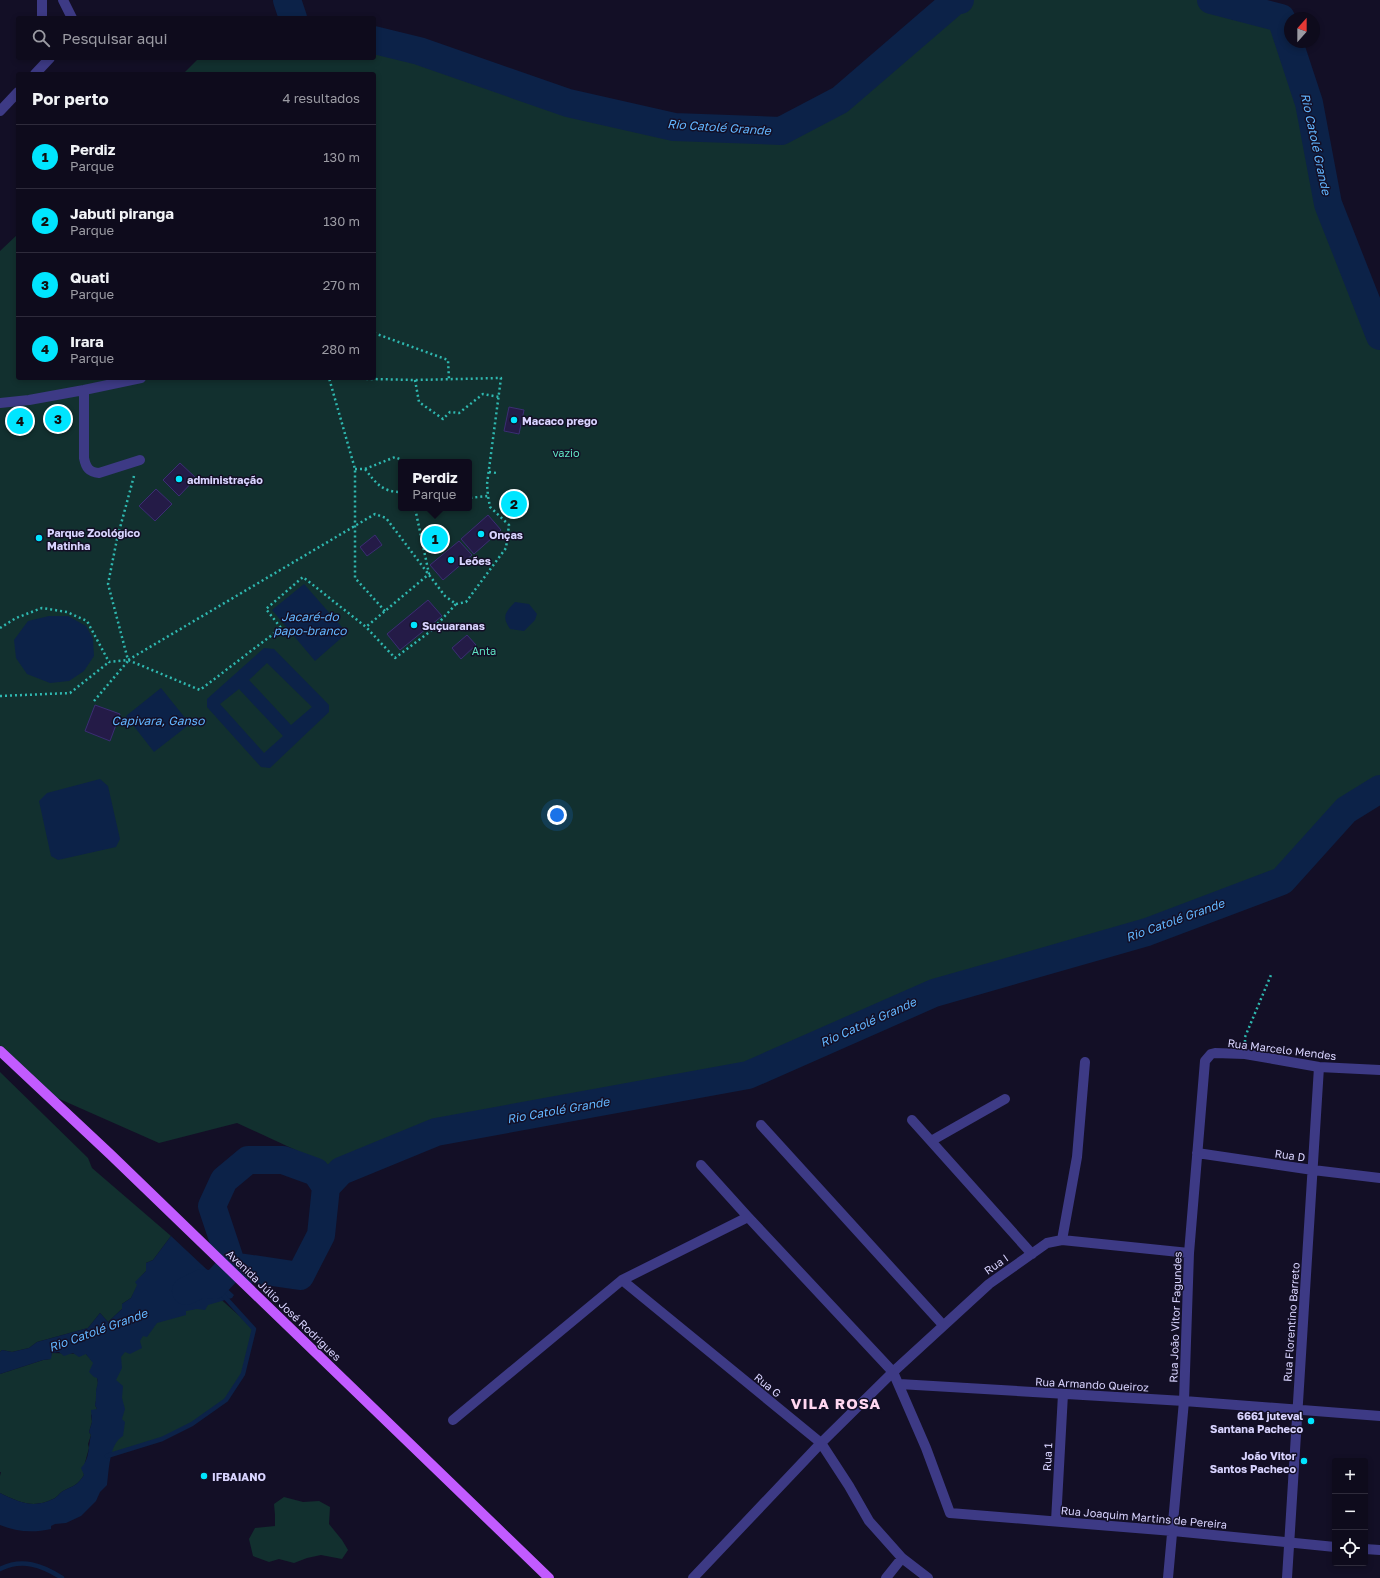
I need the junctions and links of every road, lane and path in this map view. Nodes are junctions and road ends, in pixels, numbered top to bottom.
1 (42, 0) edge
2 (63, 0) edge
3 (42, 16) edge
4 (71, 16) edge
5 (46, 60) edge
6 (37, 72) edge
7 (16, 94) edge
8 (0, 111) edge
9 (376, 334) edge
10 (376, 379) edge
11 (449, 379) junction
12 (132, 380) edge
13 (330, 380) edge
14 (415, 380) junction
15 (84, 390) junction
16 (499, 397) junction
17 (0, 403) edge
18 (399, 459) edge
19 (140, 460) joint
20 (355, 469) junction
21 (365, 469) junction
22 (488, 472) junction
23 (497, 473) dead end
24 (398, 492) edge
25 (488, 496) junction
26 (472, 498) edge
27 (417, 511) edge
28 (356, 526) junction
29 (429, 574) junction
30 (456, 604) junction
31 (385, 612) junction
32 (366, 627) junction
33 (0, 628) edge
34 (128, 660) junction
35 (109, 662) junction
36 (0, 696) edge
37 (94, 701) dead end
38 (1271, 975) dead end
39 (0, 1051) edge
40 (1245, 1054) junction
41 (1207, 1057) joint
42 (1085, 1062) dead end
43 (1319, 1068) junction
44 (1380, 1070) edge
45 (1005, 1099) dead end
46 (912, 1120) dead end
47 (761, 1125) dead end
48 (931, 1141) junction
49 (1197, 1153) junction
50 (701, 1165) dead end
51 (1313, 1170) junction
52 (1380, 1178) edge
53 (748, 1217) junction
54 (1062, 1240) junction
55 (1189, 1253) junction
56 (1032, 1254) junction
57 (622, 1280) junction
58 (943, 1325) junction
59 (893, 1372) junction
60 (899, 1384) junction
61 (1063, 1394) junction
62 (1184, 1401) junction
63 (1297, 1410) junction
64 (1380, 1416) edge
65 (453, 1420) dead end
66 (821, 1444) junction
67 (1056, 1521) junction
68 (1173, 1531) junction
69 (1289, 1543) junction
70 (1332, 1547) edge
71 (1368, 1549) edge
72 (1380, 1550) edge
73 (902, 1558) junction
74 (549, 1578) edge
75 (693, 1578) edge
76 (886, 1578) edge
77 (928, 1578) edge
78 (1168, 1578) edge
79 (1287, 1578) edge

1 - 3 street
2 - 4 street
5 - 6 street
7 - 8 street
9 - 11 path
10 - 14 path
11 - 14 path
11 - 16 path
12 - 15 street
13 - 20 path
14 - 16 path
15 - 17 street
15 - 19 street
16 - 22 path
18 - 21 path
19 - 34 path
20 - 21 path
20 - 28 path
21 - 24 path
22 - 23 path
22 - 25 path
25 - 26 path
25 - 30 path
27 - 29 path
28 - 29 path
28 - 31 path
28 - 34 path
29 - 30 path
29 - 31 path
30 - 32 path
31 - 32 path
32 - 34 path
33 - 35 path
34 - 35 path
34 - 37 path
35 - 36 path
38 - 40 path
39 - 74 main road, Avenida Júlio José Rodrigues
40 - 41 street, Rua Marcelo Mendes
40 - 43 street, Rua Marcelo Mendes
41 - 49 street, Rua João Vitor Fagundes
42 - 54 street
43 - 44 street, Rua Marcelo Mendes
43 - 51 street, Rua Florentino Barreto
45 - 48 street
46 - 48 street
47 - 58 street
48 - 56 street
49 - 51 street, Rua D
49 - 55 street, Rua João Vitor Fagundes
50 - 53 street
51 - 52 street, Rua D
51 - 63 street, Rua Florentino Barreto
53 - 57 street
53 - 59 street
54 - 55 street
54 - 56 street, Rua I
55 - 62 street, Rua João Vitor Fagundes
56 - 58 street, Rua I
57 - 65 street
57 - 66 street, Rua G
58 - 59 street, Rua I
59 - 60 street
59 - 66 street, Rua I
60 - 61 street, Rua Armando Queiroz
60 - 67 street, Rua Joaquim Martins de Pereira
61 - 62 street, Rua Armando Queiroz
61 - 67 street, Rua 1
62 - 63 street, Rua Armando Queiroz
62 - 68 street, Rua João Vitor Fagundes
63 - 64 street, Rua Armando Queiroz
63 - 69 street, Rua Florentino Barreto
66 - 73 street, Rua G
66 - 75 street, Rua I
67 - 68 street, Rua Joaquim Martins de Pereira
68 - 69 street, Rua Joaquim Martins de Pereira
68 - 78 street, Rua João Vitor Fagundes
69 - 70 street, Rua Joaquim Martins de Pereira
69 - 79 street, Rua Florentino Barreto
71 - 72 street
73 - 76 street
73 - 77 street, Rua G

